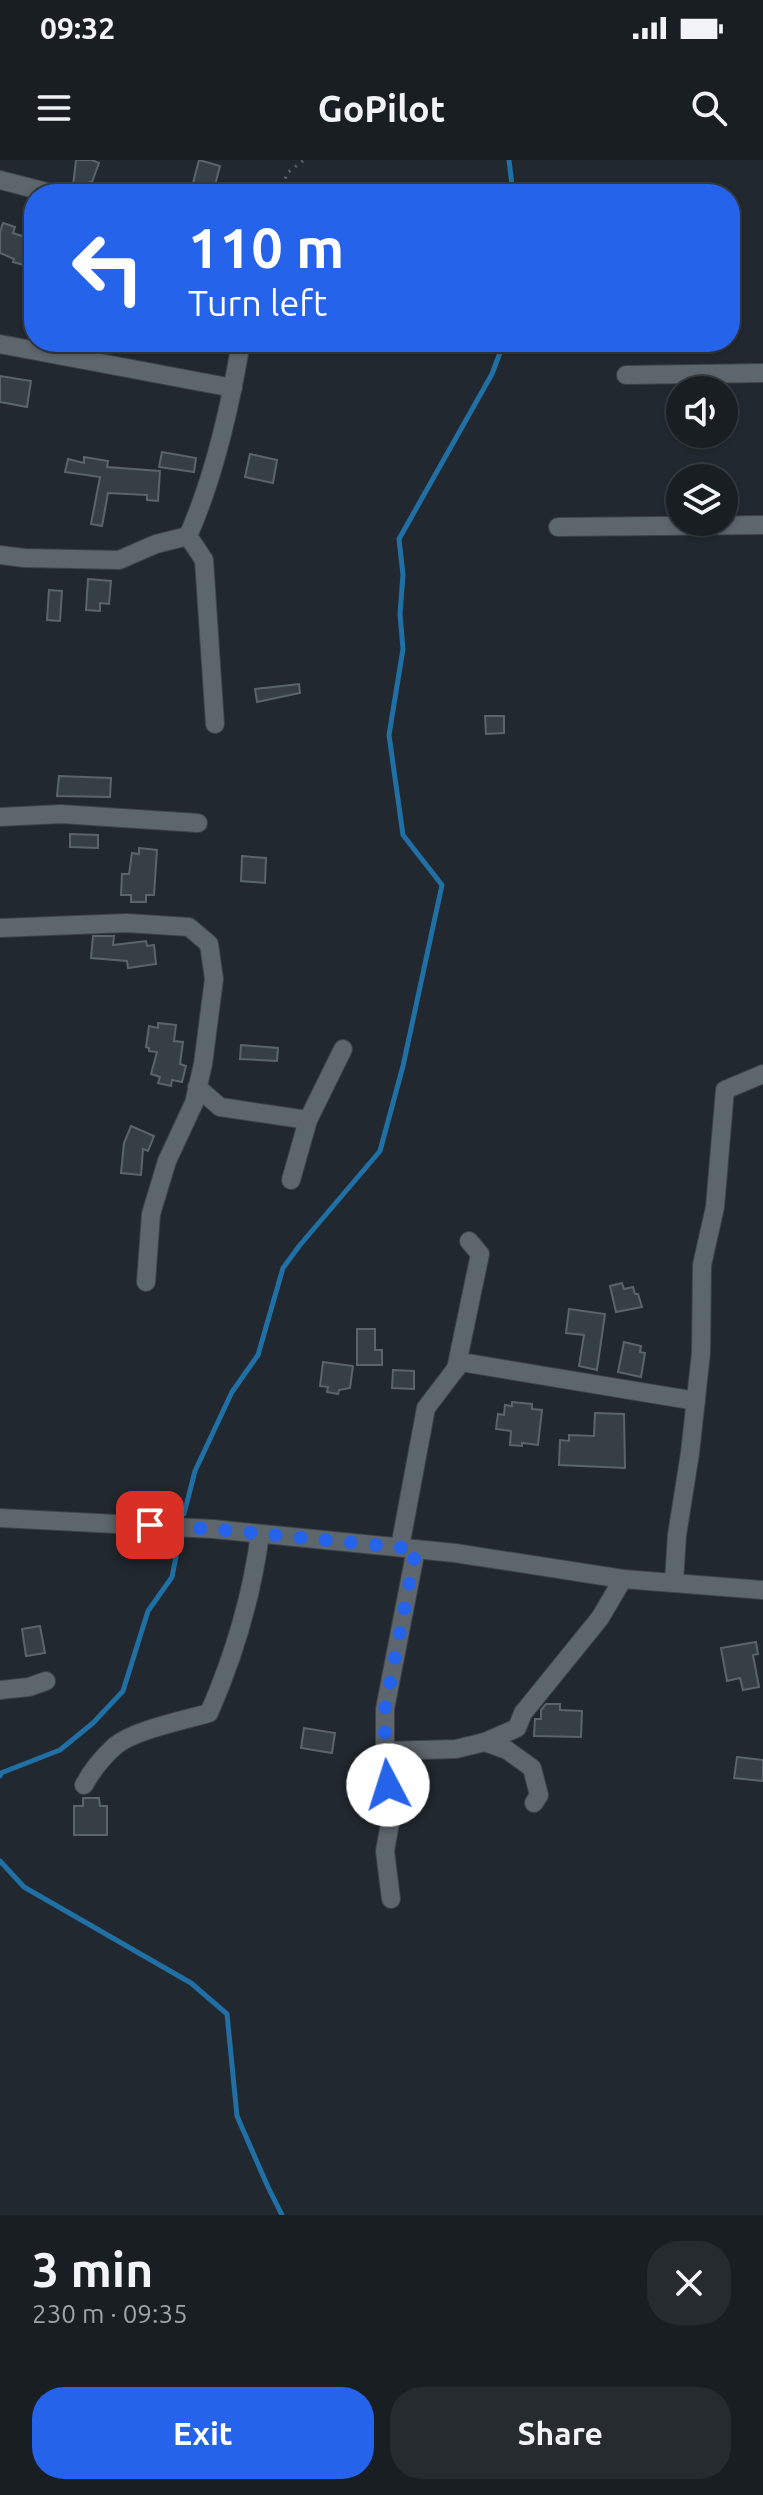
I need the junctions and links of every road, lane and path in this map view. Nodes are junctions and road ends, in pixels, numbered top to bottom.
1 (304, 160) edge
2 (0, 180) edge
3 (284, 184) edge
4 (24, 186) edge
5 (0, 344) edge
6 (24, 349) edge
7 (42, 352) edge
8 (239, 352) edge
9 (763, 373) edge
10 (626, 375) dead end
11 (233, 388) junction
12 (763, 525) edge
13 (558, 527) dead end
14 (188, 536) junction
15 (0, 555) edge
16 (215, 724) dead end
17 (0, 817) edge
18 (198, 823) dead end
19 (0, 928) edge
20 (343, 1049) dead end
21 (763, 1074) edge
22 (197, 1087) junction
23 (308, 1120) junction
24 (291, 1180) dead end
25 (469, 1241) dead end
26 (146, 1282) dead end
27 (456, 1369) junction
28 (696, 1401) junction
29 (0, 1518) edge
30 (260, 1534) junction
31 (408, 1548) junction
32 (623, 1579) junction
33 (674, 1581) junction
34 (763, 1590) edge
35 (46, 1681) dead end
36 (0, 1690) edge
37 (485, 1742) junction
38 (385, 1751) junction
39 (84, 1785) dead end
40 (534, 1803) dead end
41 (391, 1899) dead end

1 - 3 path
2 - 4 street
5 - 6 street
7 - 11 street
8 - 11 street
9 - 10 street
11 - 14 street
12 - 13 street
14 - 15 street
14 - 16 street
17 - 18 street
19 - 22 street
20 - 23 street
21 - 28 street
22 - 23 street
22 - 26 street
23 - 24 street
25 - 27 street
27 - 28 street
27 - 31 street
28 - 33 street
29 - 30 street
30 - 31 street
30 - 39 street
31 - 32 street
31 - 38 street
32 - 33 street
32 - 37 street
33 - 34 street
35 - 36 street
37 - 38 street
37 - 40 street
38 - 41 street

